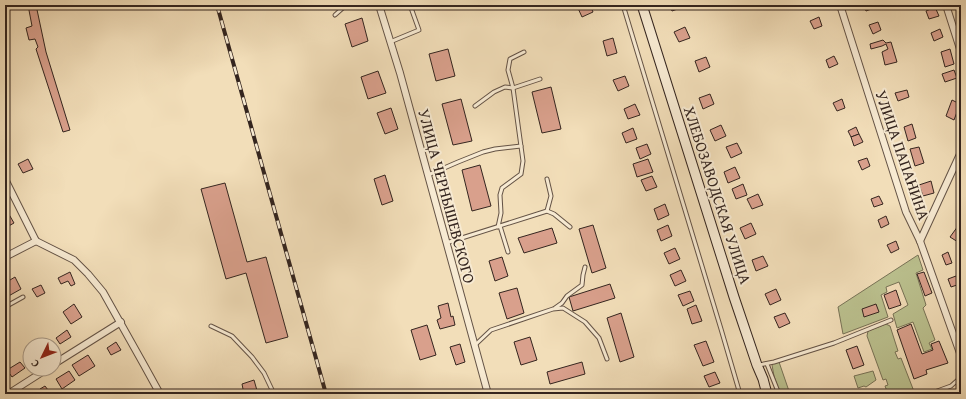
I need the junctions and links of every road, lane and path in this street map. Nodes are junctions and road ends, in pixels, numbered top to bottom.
1 (351, 5) edge
2 (379, 5) edge
3 (410, 5) edge
4 (622, 5) edge
5 (642, 5) edge
6 (840, 5) edge
7 (946, 5) edge
8 (335, 15) dead end
9 (390, 42) junction
10 (524, 52) dead end
11 (961, 52) edge
12 (540, 79) dead end
13 (513, 88) junction
14 (476, 106) dead end
15 (521, 146) junction
16 (961, 152) edge
17 (428, 175) junction
18 (5, 179) edge
19 (547, 179) dead end
20 (547, 212) junction
21 (499, 226) junction
22 (570, 227) dead end
23 (36, 241) junction
24 (920, 241) junction
25 (446, 243) junction
26 (508, 252) dead end
27 (5, 257) edge
28 (585, 267) dead end
29 (23, 297) dead end
30 (5, 307) edge
31 (553, 309) junction
32 (891, 320) dead end
33 (121, 322) junction
34 (211, 326) dead end
35 (474, 346) junction
36 (961, 356) edge
37 (62, 359) edge
38 (607, 359) dead end
39 (762, 364) junction
40 (35, 377) edge
41 (961, 377) edge
42 (10, 393) edge
43 (160, 394) edge
44 (274, 394) edge
45 (488, 394) edge
46 (740, 394) edge
47 (768, 394) edge
48 (779, 394) edge
49 (929, 394) edge

1 - 8 lane
2 - 9 street, УЛИЦА ЧЕРНЫШЕВСКОГО
3 - 9 lane
4 - 46 lane
5 - 39 street, ХЛЕБОЗАВОДСКАЯ УЛИЦА
6 - 24 street, УЛИЦА ПАПАНИНА
7 - 11 street
9 - 17 street, УЛИЦА ЧЕРНЫШЕВСКОГО
10 - 13 lane
12 - 13 lane
13 - 14 lane
13 - 15 lane
15 - 17 lane
15 - 21 lane
16 - 24 street
17 - 25 street, УЛИЦА ЧЕРНЫШЕВСКОГО
18 - 23 street
19 - 20 lane
20 - 21 lane
20 - 22 lane
21 - 25 lane
21 - 26 lane
23 - 27 street
23 - 33 street
24 - 36 street, УЛИЦА ПАПАНИНА
25 - 35 street, УЛИЦА ЧЕРНЫШЕВСКОГО
28 - 31 lane
29 - 30 lane
31 - 35 lane
31 - 38 lane
32 - 39 lane
33 - 37 street
33 - 43 street
34 - 44 lane
35 - 45 street, УЛИЦА ЧЕРНЫШЕВСКОГО
39 - 47 street, ХЛЕБОЗАВОДСКАЯ УЛИЦА
39 - 48 lane
40 - 42 street
41 - 49 lane

